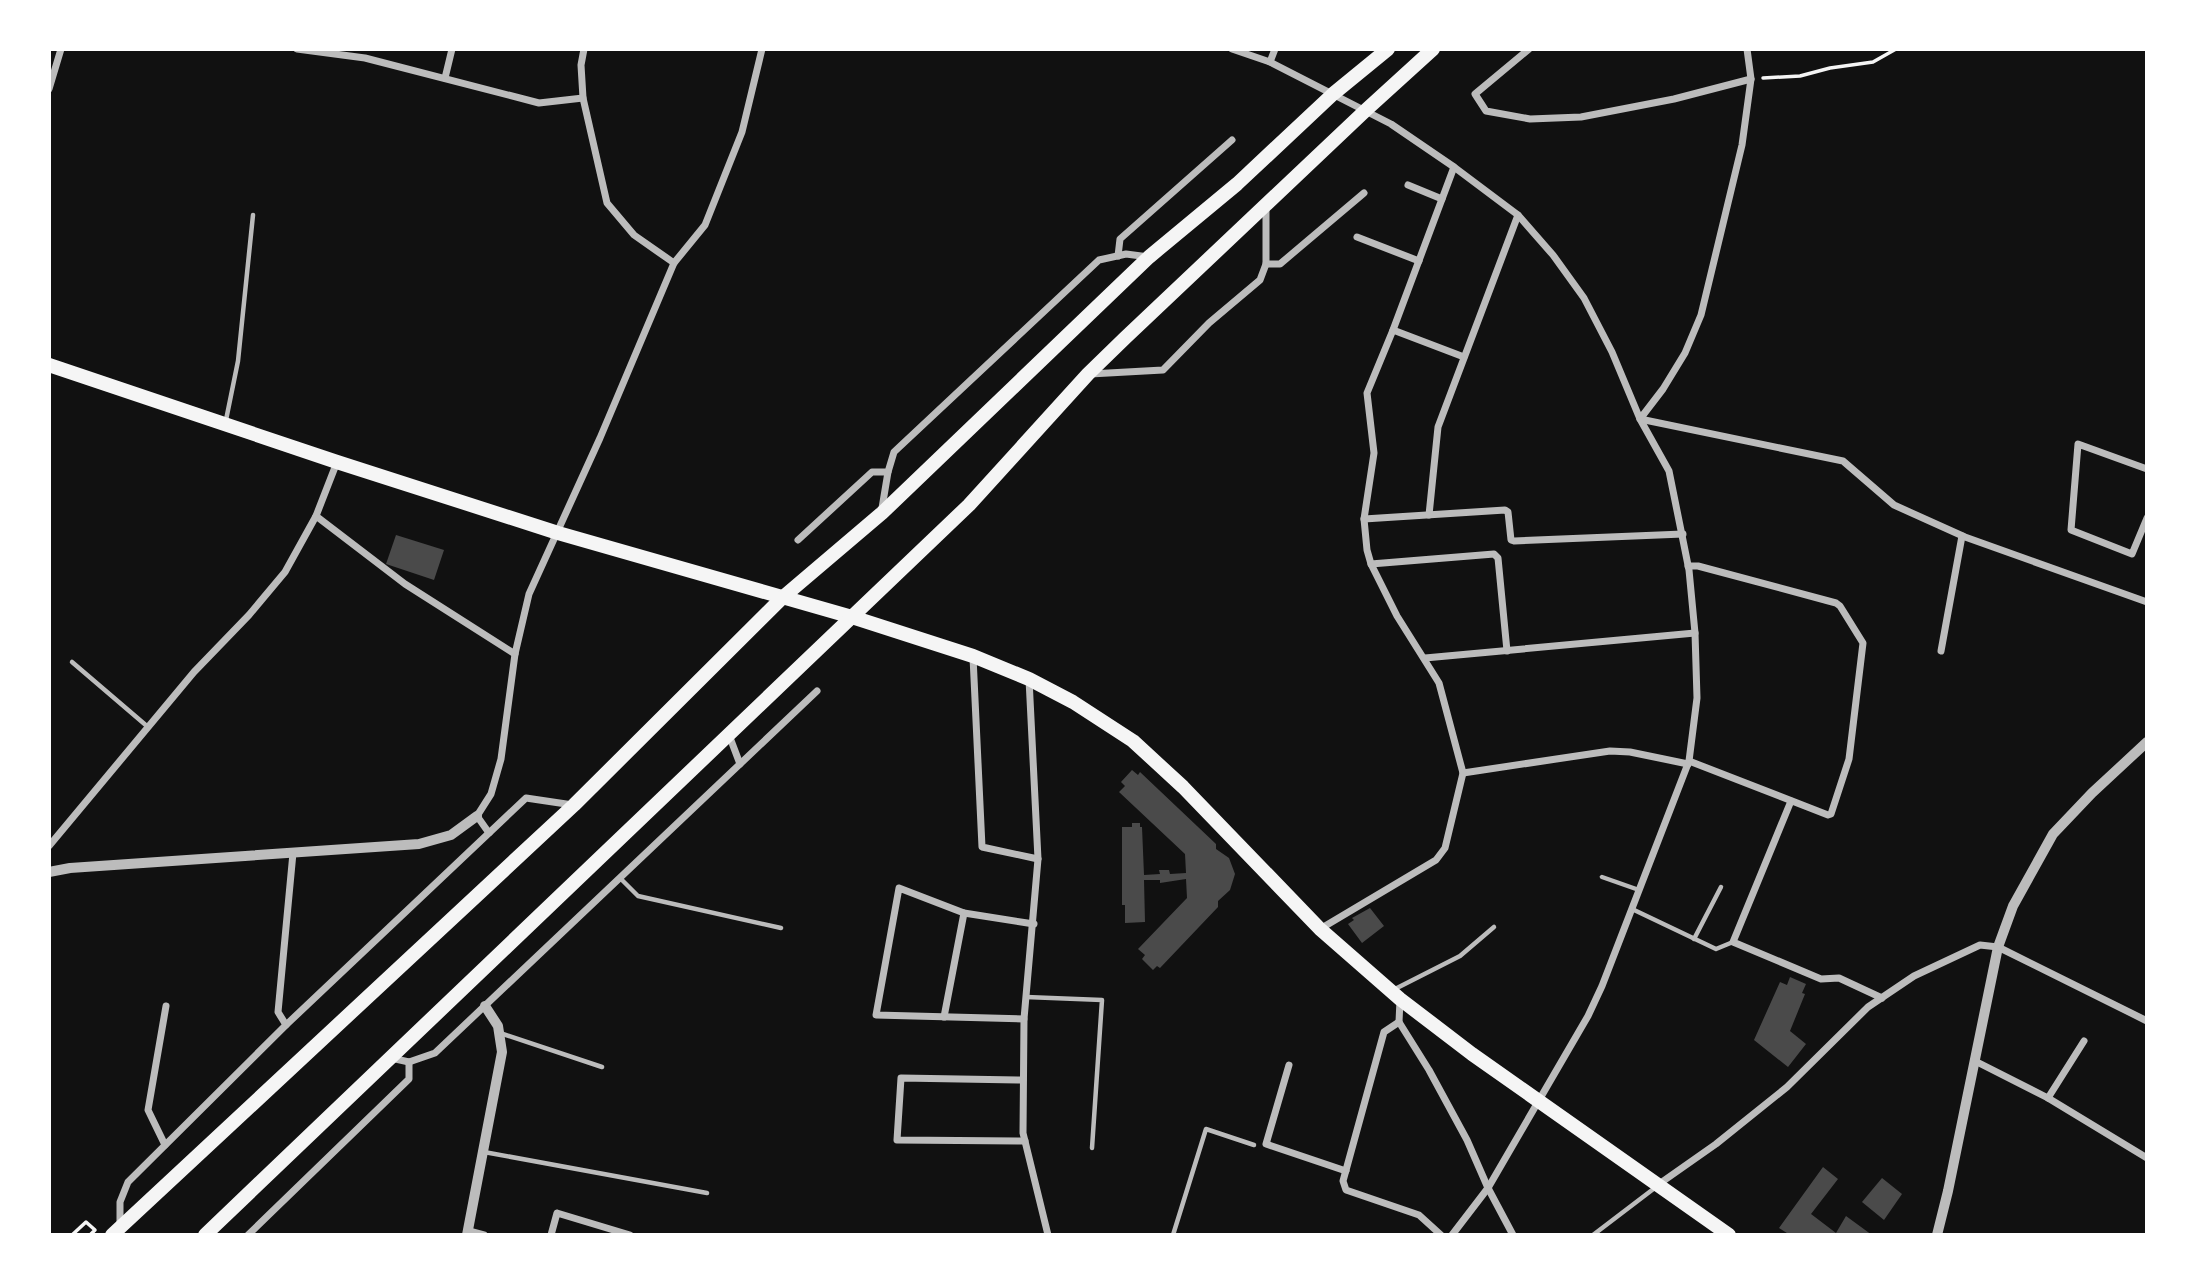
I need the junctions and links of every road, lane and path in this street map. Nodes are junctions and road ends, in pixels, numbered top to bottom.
1 (61, 49) edge
2 (297, 49) edge
3 (452, 49) edge
4 (583, 49) edge
5 (762, 49) edge
6 (1231, 49) edge
7 (1275, 49) edge
8 (1388, 49) edge
9 (1433, 49) edge
10 (1529, 49) edge
11 (1747, 49) edge
12 (1896, 49) edge
13 (1270, 62) junction
14 (445, 78) junction
15 (1751, 79) junction
16 (49, 89) edge
17 (1333, 94) junction
18 (583, 98) junction
19 (1366, 110) junction
20 (1232, 140) dead end
21 (1454, 167) junction
22 (1408, 185) dead end
23 (1364, 193) dead end
24 (1442, 199) junction
25 (1266, 204) junction
26 (253, 215) dead end
27 (1518, 215) junction
28 (1357, 237) dead end
29 (1118, 256) junction
30 (1149, 257) junction
31 (1419, 261) junction
32 (674, 263) junction
33 (1266, 264) junction
34 (1394, 330) junction
35 (1464, 357) junction
36 (49, 365) edge
37 (1088, 374) junction
38 (1640, 419) junction
39 (225, 424) junction
40 (337, 462) junction
41 (2147, 469) edge
42 (888, 472) junction
43 (882, 513) junction
44 (1429, 514) junction
45 (316, 516) junction
46 (2147, 518) edge
47 (1364, 519) junction
48 (558, 533) junction
49 (1683, 534) junction
50 (1962, 536) junction
51 (798, 540) dead end
52 (1371, 564) junction
53 (1688, 566) junction
54 (782, 598) junction
55 (2147, 602) edge
56 (852, 617) junction
57 (1695, 633) junction
58 (1507, 651) junction
59 (1941, 651) dead end
60 (515, 654) junction
61 (973, 656) junction
62 (1425, 658) junction
63 (72, 662) dead end
64 (1029, 679) junction
65 (817, 691) dead end
66 (148, 727) junction
67 (729, 735) junction
68 (2147, 742) edge
69 (1689, 763) junction
70 (740, 764) junction
71 (1463, 773) junction
72 (1791, 801) junction
73 (574, 805) junction
74 (477, 816) junction
75 (489, 833) junction
76 (49, 846) edge
77 (293, 853) junction
78 (1038, 859) junction
79 (49, 872) edge
80 (1602, 877) dead end
81 (620, 878) junction
82 (1721, 887) dead end
83 (1640, 891) junction
84 (1632, 909) junction
85 (964, 913) junction
86 (1034, 924) junction
87 (1494, 927) dead end
88 (781, 928) dead end
89 (1320, 929) junction
90 (1694, 939) junction
91 (1733, 942) junction
92 (1998, 947) junction
93 (1396, 995) junction
94 (1026, 996) junction
95 (1882, 998) junction
96 (166, 1006) dead end
97 (485, 1006) junction
98 (943, 1017) junction
99 (1024, 1019) junction
100 (2147, 1021) edge
101 (1399, 1022) junction
102 (286, 1025) junction
103 (499, 1032) junction
104 (2084, 1041) dead end
105 (391, 1058) junction
106 (1975, 1061) junction
107 (409, 1062) junction
108 (1289, 1065) dead end
109 (601, 1067) dead end
110 (1023, 1080) junction
111 (2048, 1098) junction
112 (1540, 1101) junction
113 (1025, 1141) junction
114 (166, 1145) junction
115 (1254, 1145) dead end
116 (1091, 1149) dead end
117 (484, 1152) junction
118 (2147, 1158) edge
119 (1346, 1171) junction
120 (1659, 1184) junction
121 (1488, 1188) junction
122 (707, 1193) dead end
123 (116, 1231) edge
124 (468, 1233) edge
125 (72, 1235) edge
126 (90, 1235) edge
127 (205, 1235) edge
128 (248, 1235) edge
129 (484, 1235) edge
130 (551, 1235) edge
131 (630, 1235) edge
132 (1048, 1235) edge
133 (1173, 1235) edge
134 (1441, 1235) edge
135 (1451, 1235) edge
136 (1513, 1235) edge
137 (1593, 1235) edge
138 (1729, 1235) edge
139 (1937, 1235) edge

1 - 16 street
2 - 14 street
3 - 14 street
4 - 18 street
5 - 32 street
6 - 13 street
7 - 13 street
8 - 17 main road
9 - 19 main road
10 - 15 street
11 - 15 street
12 - 15 path
13 - 17 street
14 - 18 street
15 - 38 street
17 - 19 street
17 - 30 main road
18 - 32 street
19 - 21 street
19 - 25 main road
20 - 29 street
21 - 24 street
21 - 27 street
22 - 24 street
23 - 33 street
24 - 31 street
25 - 33 street
25 - 37 main road
26 - 39 lane
27 - 35 street
27 - 38 street
28 - 31 street
29 - 30 street
29 - 42 street
30 - 43 main road
31 - 34 street
32 - 48 street
33 - 37 street
34 - 35 street
34 - 47 street
35 - 44 street
36 - 39 main road
37 - 56 main road
38 - 49 street
38 - 50 street
39 - 40 main road
40 - 45 street
40 - 48 main road
41 - 46 street
42 - 43 street
42 - 51 street
43 - 54 main road
44 - 47 street
44 - 49 street
45 - 60 street
45 - 66 street
47 - 52 street
48 - 54 main road
48 - 60 street
49 - 53 street
50 - 55 street
50 - 59 street
52 - 58 street
52 - 62 street
53 - 57 street
53 - 72 street
54 - 56 main road
54 - 73 main road
56 - 61 main road
56 - 67 main road
57 - 58 street
57 - 69 street
58 - 62 street
60 - 74 street
61 - 64 main road
61 - 78 street
62 - 71 street
63 - 66 lane
64 - 78 street
64 - 89 main road
65 - 70 street
66 - 76 street
67 - 70 street
67 - 105 main road
68 - 92 street
69 - 71 street
69 - 72 street
69 - 83 street
70 - 81 street
71 - 89 street
72 - 91 street
73 - 75 street
73 - 123 main road
74 - 75 street
74 - 77 street
75 - 102 street
77 - 79 street
77 - 102 street
78 - 86 street
80 - 83 lane
81 - 88 lane
81 - 97 street
82 - 90 lane
83 - 84 street
84 - 90 lane
84 - 112 street
85 - 86 street
85 - 98 street
85 - 98 street
86 - 94 street
87 - 93 lane
89 - 93 main road
90 - 91 lane
91 - 95 street
92 - 95 street
92 - 100 street
92 - 106 street
93 - 101 street
93 - 112 main road
94 - 99 street
94 - 116 lane
95 - 120 street
96 - 114 street
97 - 103 street
97 - 107 street
98 - 99 street
99 - 110 street
101 - 119 street
101 - 121 street
102 - 114 street
103 - 109 lane
103 - 117 street
104 - 111 street
105 - 107 street
105 - 127 main road
106 - 111 street
106 - 139 street
107 - 128 street
108 - 119 street
110 - 113 street
110 - 113 street
111 - 118 street
112 - 120 main road
112 - 121 street
113 - 132 street
114 - 123 street
115 - 133 lane
117 - 122 lane
117 - 124 street
119 - 134 street
120 - 137 lane
120 - 138 main road
121 - 135 street
121 - 136 street
124 - 129 street
125 - 126 path
130 - 131 street

